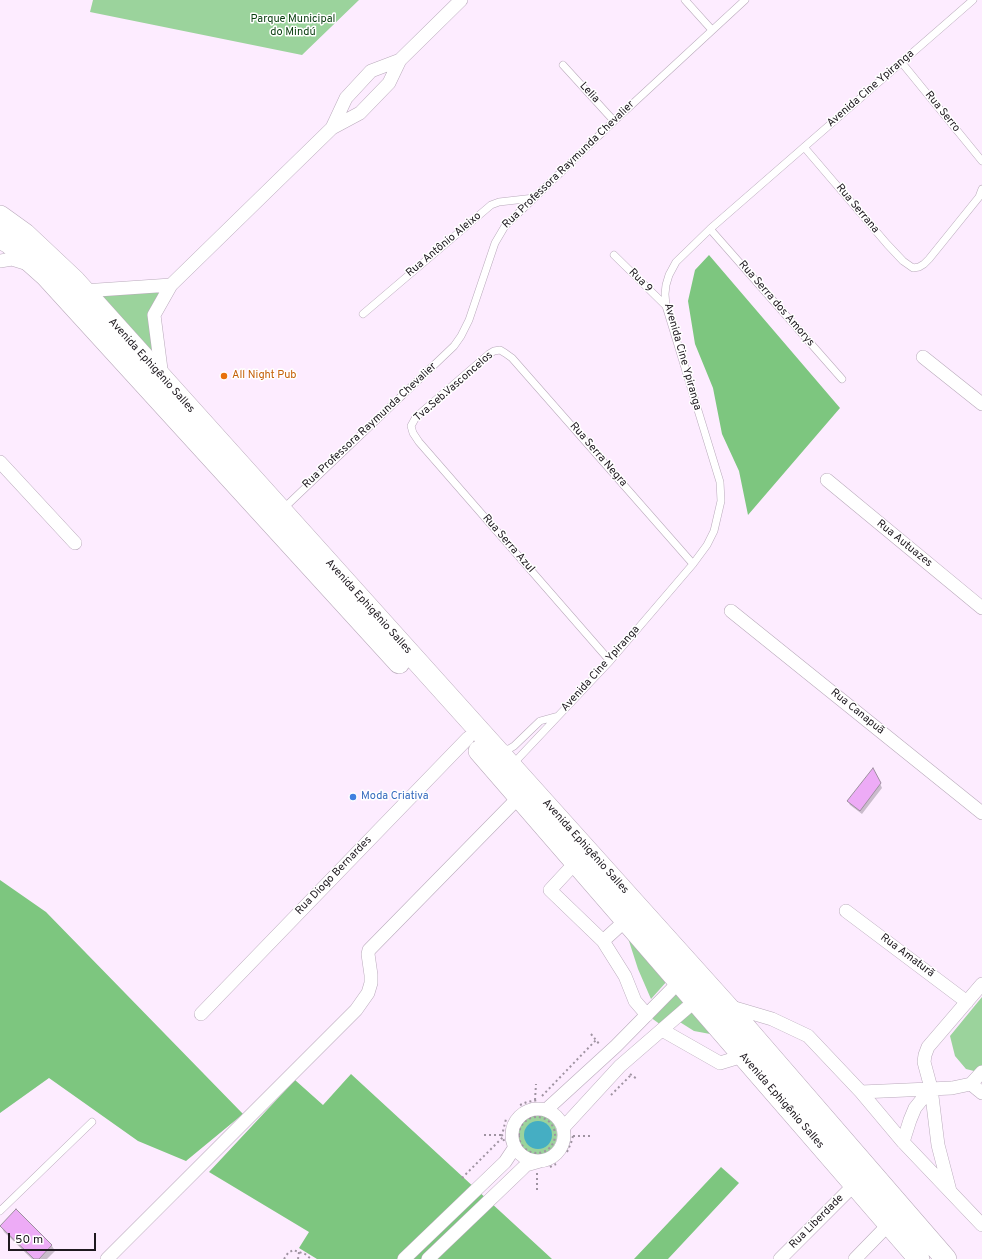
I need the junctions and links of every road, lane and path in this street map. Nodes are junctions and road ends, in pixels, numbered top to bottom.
1 (461, 0) edge
2 (684, 0) edge
3 (746, 0) edge
4 (973, 0) edge
5 (712, 30) junction
6 (400, 60) junction
7 (902, 63) junction
8 (563, 65) dead end
9 (614, 121) junction
10 (332, 128) junction
11 (804, 146) junction
12 (982, 161) edge
13 (982, 189) edge
14 (534, 198) junction
15 (0, 216) edge
16 (710, 228) junction
17 (0, 238) edge
18 (614, 255) dead end
19 (0, 261) edge
20 (40, 270) junction
21 (171, 285) junction
22 (83, 291) junction
23 (666, 306) junction
24 (363, 314) dead end
25 (500, 350) joint
26 (923, 357) dead end
27 (163, 379) junction
28 (842, 379) dead end
29 (982, 404) edge
30 (411, 426) joint
31 (0, 462) edge
32 (827, 480) dead end
33 (281, 510) junction
34 (75, 543) dead end
35 (693, 564) junction
36 (982, 608) edge
37 (731, 611) dead end
38 (610, 660) junction
39 (558, 716) junction
40 (468, 738) junction
41 (494, 747) junction
42 (512, 766) junction
43 (519, 796) junction
44 (982, 814) edge
45 (576, 862) junction
46 (846, 911) dead end
47 (626, 920) junction
48 (603, 941) junction
49 (679, 982) junction
50 (982, 984) edge
51 (695, 1001) junction
52 (968, 1002) junction
53 (727, 1006) junction
54 (201, 1014) dead end
55 (647, 1015) junction
56 (662, 1030) junction
57 (596, 1040) dead end
58 (743, 1056) junction
59 (982, 1072) edge
60 (536, 1084) dead end
61 (971, 1084) junction
62 (931, 1088) junction
63 (861, 1092) junction
64 (982, 1093) edge
65 (535, 1100) dead end
66 (542, 1109) junction
67 (92, 1122) dead end
68 (568, 1132) junction
69 (484, 1136) dead end
70 (591, 1136) dead end
71 (903, 1142) junction
72 (515, 1147) junction
73 (540, 1165) junction
74 (462, 1178) dead end
75 (854, 1185) junction
76 (537, 1190) dead end
77 (951, 1193) junction
78 (0, 1211) edge
79 (888, 1225) junction
80 (982, 1225) edge
81 (299, 1252) junction
82 (857, 1257) edge
83 (107, 1259) edge
84 (284, 1259) edge
85 (298, 1259) edge
86 (310, 1259) edge
87 (404, 1259) edge
88 (428, 1259) edge
89 (780, 1259) edge
90 (918, 1259) edge
91 (946, 1259) edge

1 - 6 street
2 - 5 lane
3 - 5 lane, Rua Professora Raymunda Chevalier
4 - 7 lane, Avenida Cine Ypiranga
5 - 9 lane, Rua Professora Raymunda Chevalier
6 - 10 street
6 - 10 street
7 - 11 lane, Avenida Cine Ypiranga
7 - 12 lane, Rua Serro
8 - 9 lane, Lelia
9 - 14 lane, Rua Professora Raymunda Chevalier
10 - 21 street
11 - 13 lane, Rua Serrana
11 - 16 lane, Avenida Cine Ypiranga
14 - 24 lane, Rua Antônio Aleixo
14 - 33 lane, Rua Professora Raymunda Chevalier
15 - 22 main road, Avenida Ephigênio Salles
16 - 23 lane, Avenida Cine Ypiranga
16 - 28 lane, Rua Serra dos Amorys
17 - 20 main road, Avenida Ephigênio Salles
18 - 23 lane, Rua 9
19 - 20 street
20 - 40 main road, Avenida Ephigênio Salles
21 - 22 street
21 - 27 street
22 - 27 main road, Avenida Ephigênio Salles
23 - 35 lane, Avenida Cine Ypiranga
25 - 30 lane, Tva.Seb.Vasconcelos
25 - 35 lane, Rua Serra Negra
26 - 29 street
27 - 33 main road, Avenida Ephigênio Salles
30 - 38 lane, Rua Serra Azul
31 - 34 street
32 - 36 street, Rua Autuazes
33 - 41 main road, Avenida Ephigênio Salles
35 - 38 lane, Avenida Cine Ypiranga
37 - 44 street, Rua Canapuã
38 - 39 lane, Avenida Cine Ypiranga
39 - 41 lane, Avenida Cine Ypiranga
39 - 42 lane, Avenida Cine Ypiranga
40 - 43 main road, Avenida Ephigênio Salles
40 - 54 street, Rua Diogo Bernardes
41 - 42 main road, Avenida Ephigênio Salles
42 - 53 main road, Avenida Ephigênio Salles
43 - 45 main road, Avenida Ephigênio Salles
43 - 83 street
45 - 47 main road, Avenida Ephigênio Salles
45 - 48 street
46 - 52 street, Rua Amaturã
47 - 48 street
47 - 49 main road, Avenida Ephigênio Salles
48 - 55 street
49 - 51 main road, Avenida Ephigênio Salles
49 - 55 street
50 - 52 street
51 - 56 street
51 - 58 main road, Avenida Ephigênio Salles
52 - 62 street
53 - 63 street
53 - 91 main road, Avenida Ephigênio Salles
55 - 66 street
56 - 58 street
56 - 68 street
57 - 66 path
58 - 75 main road, Avenida Ephigênio Salles
59 - 61 street
60 - 65 path
61 - 62 street
61 - 64 street
62 - 63 street
62 - 71 street
62 - 77 street
63 - 71 street
66 - 66 path
66 - 68 street
66 - 72 street
67 - 78 lane
68 - 70 path
68 - 73 street
69 - 74 path
71 - 77 street
72 - 73 street
72 - 87 street
73 - 76 path
73 - 88 street
75 - 79 main road, Avenida Ephigênio Salles
75 - 89 street, Rua Liberdade
77 - 80 street
79 - 82 street
79 - 90 main road, Avenida Ephigênio Salles
81 - 84 path
81 - 85 path
81 - 86 path

